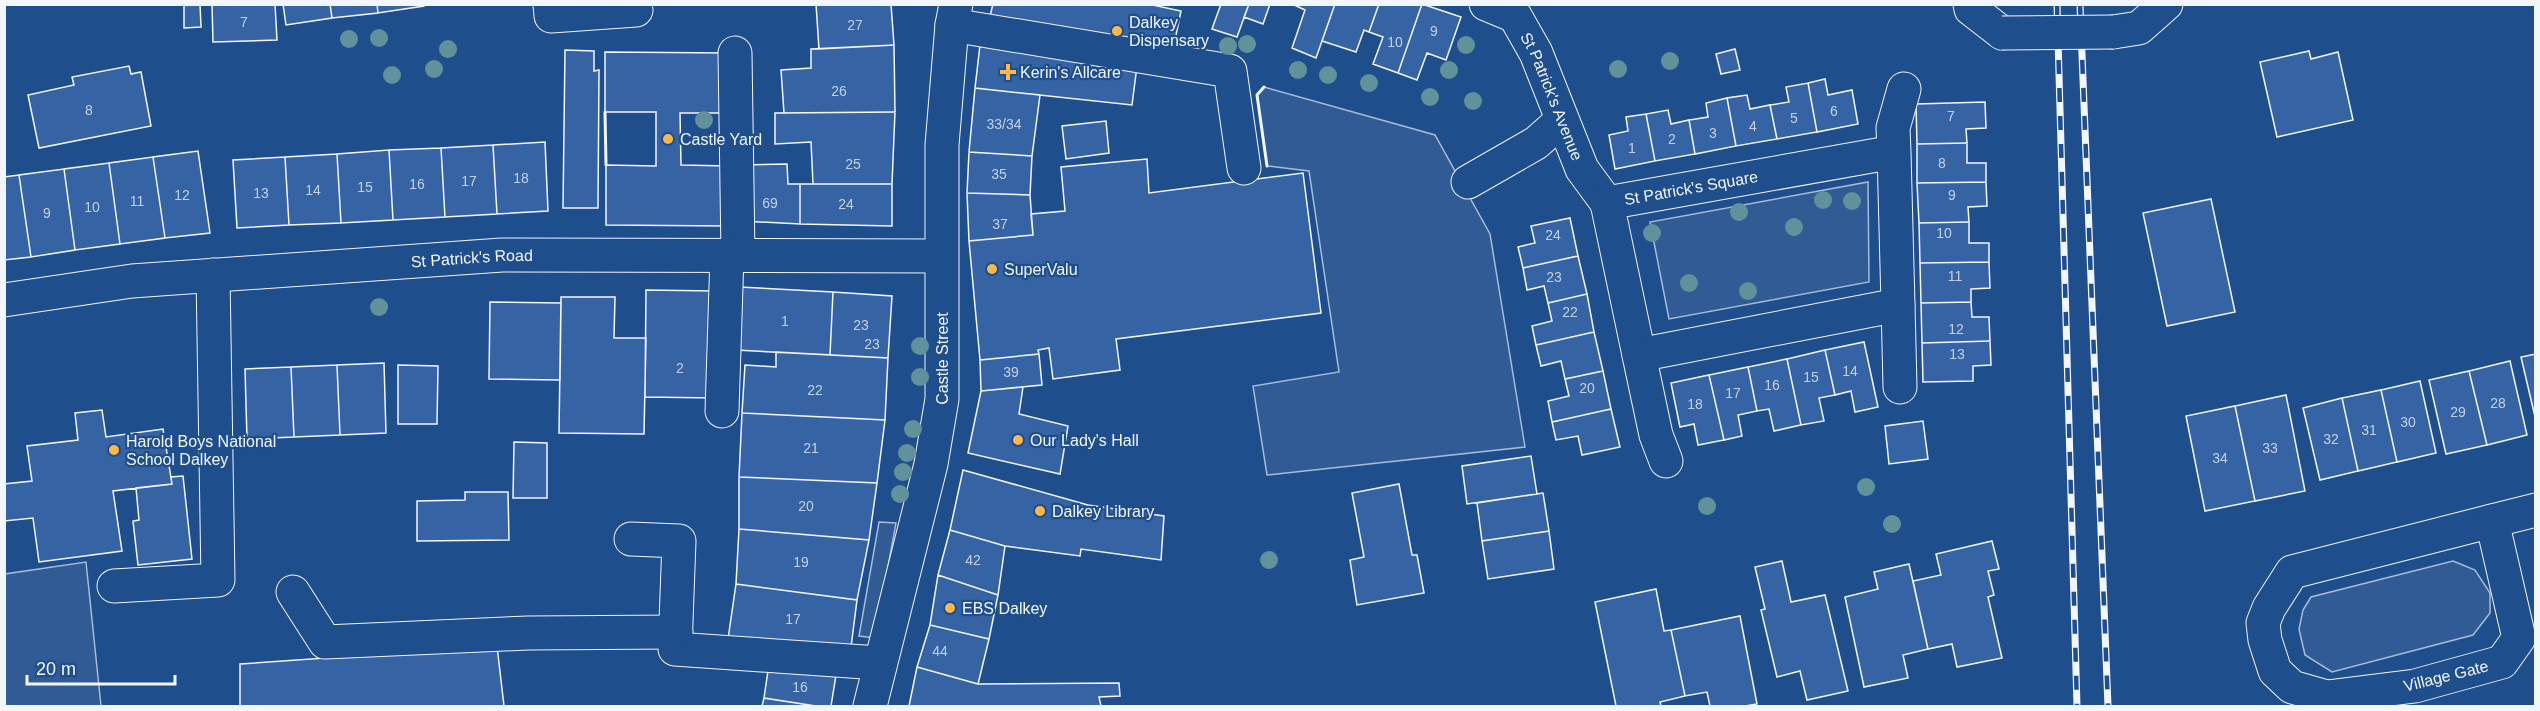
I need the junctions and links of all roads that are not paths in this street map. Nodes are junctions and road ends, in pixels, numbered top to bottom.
1 (550, 4) edge
2 (1486, 4) edge
3 (1970, 4) edge
4 (2166, 4) edge
5 (636, 10) dead end
6 (954, 15) edge
7 (735, 53) dead end
8 (1904, 89) dead end
9 (1562, 120) junction
10 (1894, 152) junction
11 (1244, 168) dead end
12 (1468, 182) dead end
13 (1607, 203) junction
14 (732, 255) junction
15 (941, 256) junction
16 (213, 275) junction
17 (4, 300) edge
18 (1898, 305) junction
19 (1639, 356) junction
20 (1900, 387) dead end
21 (722, 411) dead end
22 (1666, 461) dead end
23 (2535, 510) edge
24 (2492, 521) junction
25 (631, 539) dead end
26 (114, 586) dead end
27 (293, 592) dead end
28 (676, 632) junction
29 (879, 663) junction
30 (870, 706) edge

1 - 5 street
2 - 9 street, St Patrick's Avenue
3 - 4 street, bridge
6 - 11 street
6 - 15 street, Castle Street
7 - 14 street
8 - 10 street
9 - 12 street
9 - 13 street, St Patrick's Avenue
10 - 13 street, St Patrick's Square
10 - 18 street
13 - 19 street, St Patrick's Square
14 - 15 street, St Patrick's Road
14 - 16 street, St Patrick's Road
14 - 21 street
15 - 29 street, Castle Street
16 - 17 street, St Patrick's Road
16 - 26 street
18 - 19 street
18 - 20 street
19 - 22 street, St Patrick's Square
23 - 24 street, Village Gate
24 - 24 street, Village Gate
25 - 28 street
27 - 28 street
28 - 29 street
29 - 30 street, Castle Street

